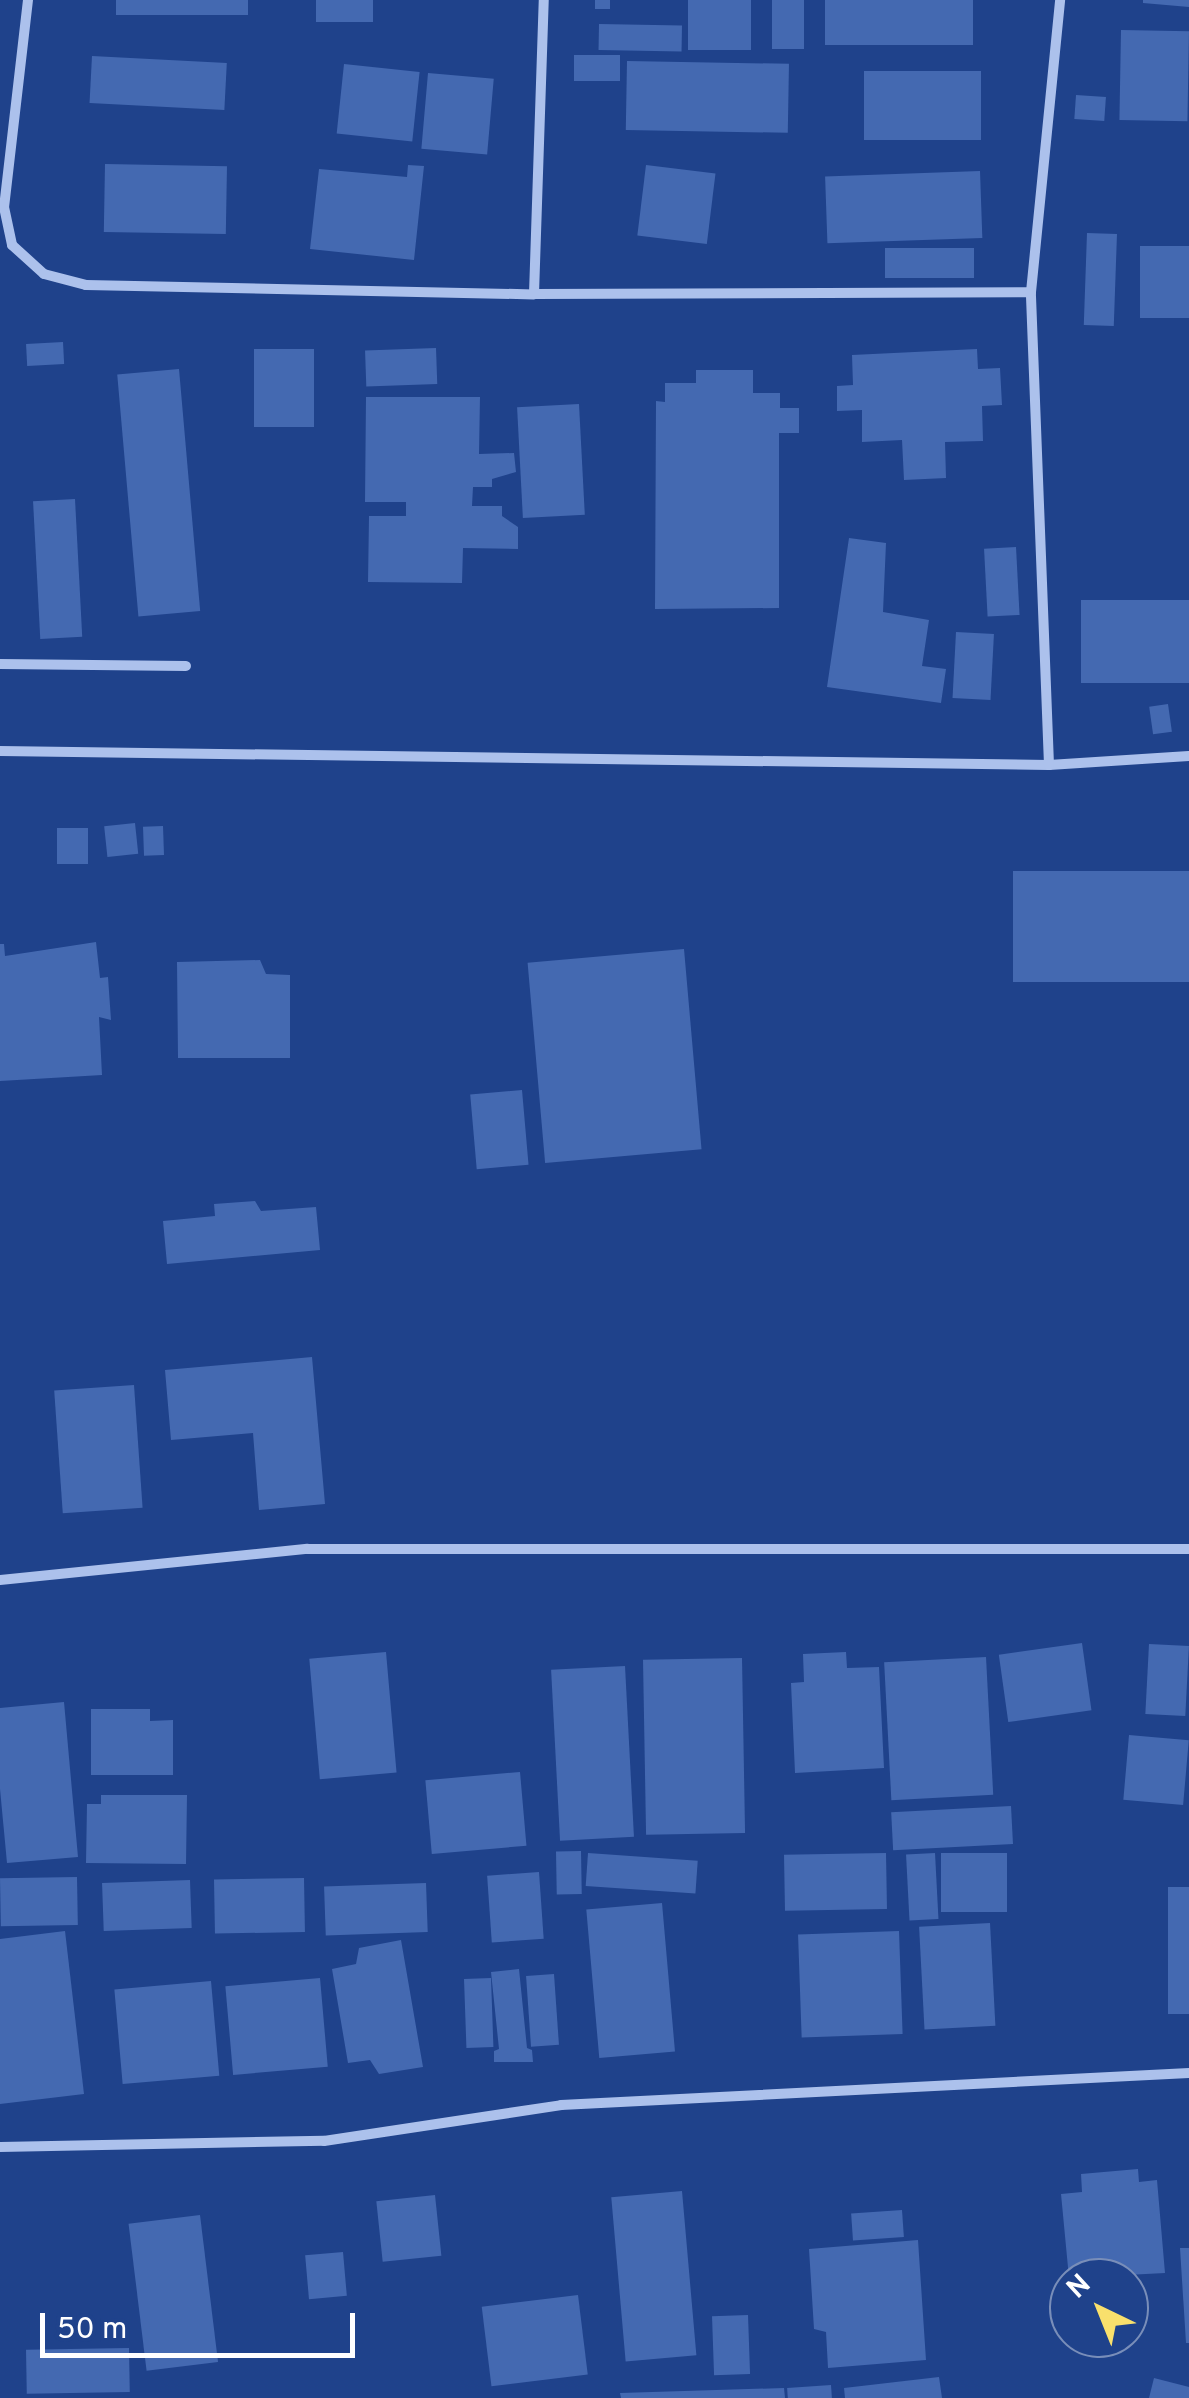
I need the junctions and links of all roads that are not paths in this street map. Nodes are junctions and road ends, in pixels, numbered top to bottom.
1 (28, 0) edge
2 (544, 0) edge
3 (1060, 0) edge
4 (1031, 292) junction
5 (534, 294) junction
6 (0, 664) edge
7 (186, 666) dead end
8 (0, 751) edge
9 (1189, 756) edge
10 (1049, 765) junction
11 (1189, 1549) edge
12 (0, 1580) edge
13 (1189, 2073) edge
14 (0, 2148) edge

1 - 5 street
2 - 5 street
3 - 4 street
4 - 5 street
4 - 10 street
6 - 7 street
8 - 10 street
9 - 10 street
11 - 12 street
13 - 14 street

